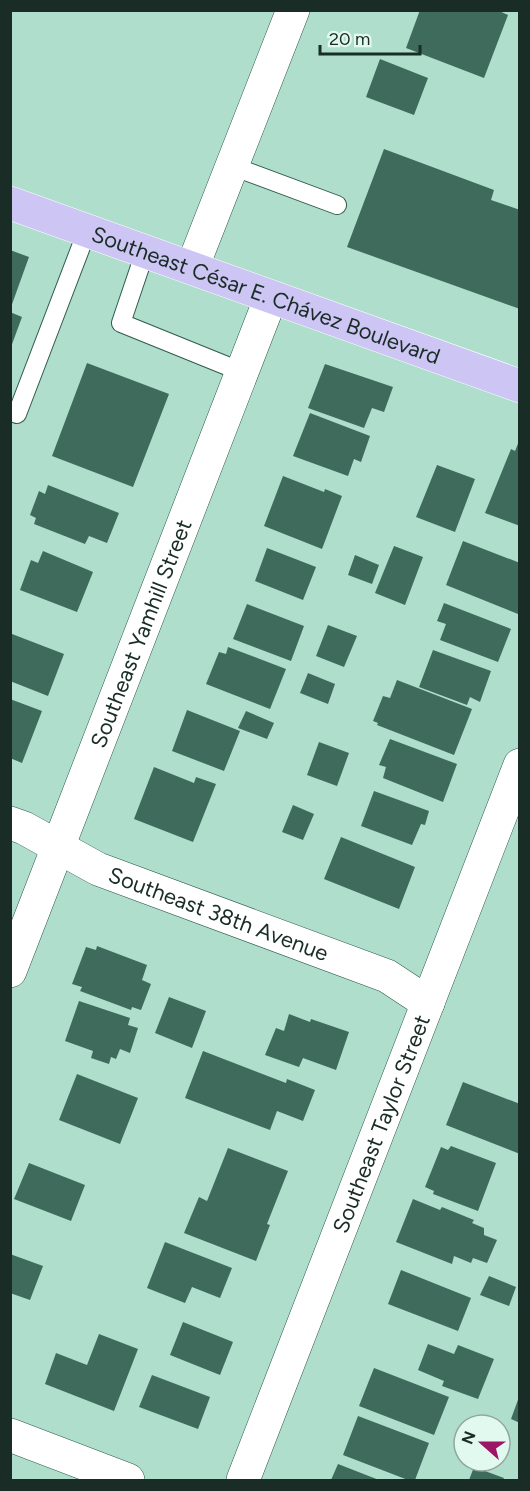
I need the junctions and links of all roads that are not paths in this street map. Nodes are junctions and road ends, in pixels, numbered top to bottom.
1 (293, 10) edge
2 (232, 166) junction
3 (10, 203) edge
4 (337, 205) dead end
5 (87, 231) junction
6 (145, 252) junction
7 (192, 268) junction
8 (271, 297) junction
9 (242, 372) junction
10 (519, 386) edge
11 (10, 411) edge
12 (519, 765) edge
13 (10, 823) edge
14 (58, 846) junction
15 (10, 971) edge
16 (428, 1003) junction
17 (10, 1435) edge
18 (128, 1480) edge
19 (243, 1480) edge

1 - 2 street
2 - 4 lane
2 - 7 street
3 - 5 main road, Southeast César E. Chávez Boulevard
5 - 6 main road, Southeast César E. Chávez Boulevard
5 - 11 lane
6 - 7 main road, Southeast César E. Chávez Boulevard
6 - 9 lane
7 - 8 main road, Southeast César E. Chávez Boulevard
8 - 9 street, Southeast Yamhill Street
8 - 10 main road, Southeast César E. Chávez Boulevard
9 - 14 street, Southeast Yamhill Street
12 - 16 street, Southeast Taylor Street
13 - 14 street, Southeast 38th Avenue
14 - 15 street, Southeast Yamhill Street
14 - 16 street, Southeast 38th Avenue
16 - 19 street, Southeast Taylor Street
17 - 18 street

